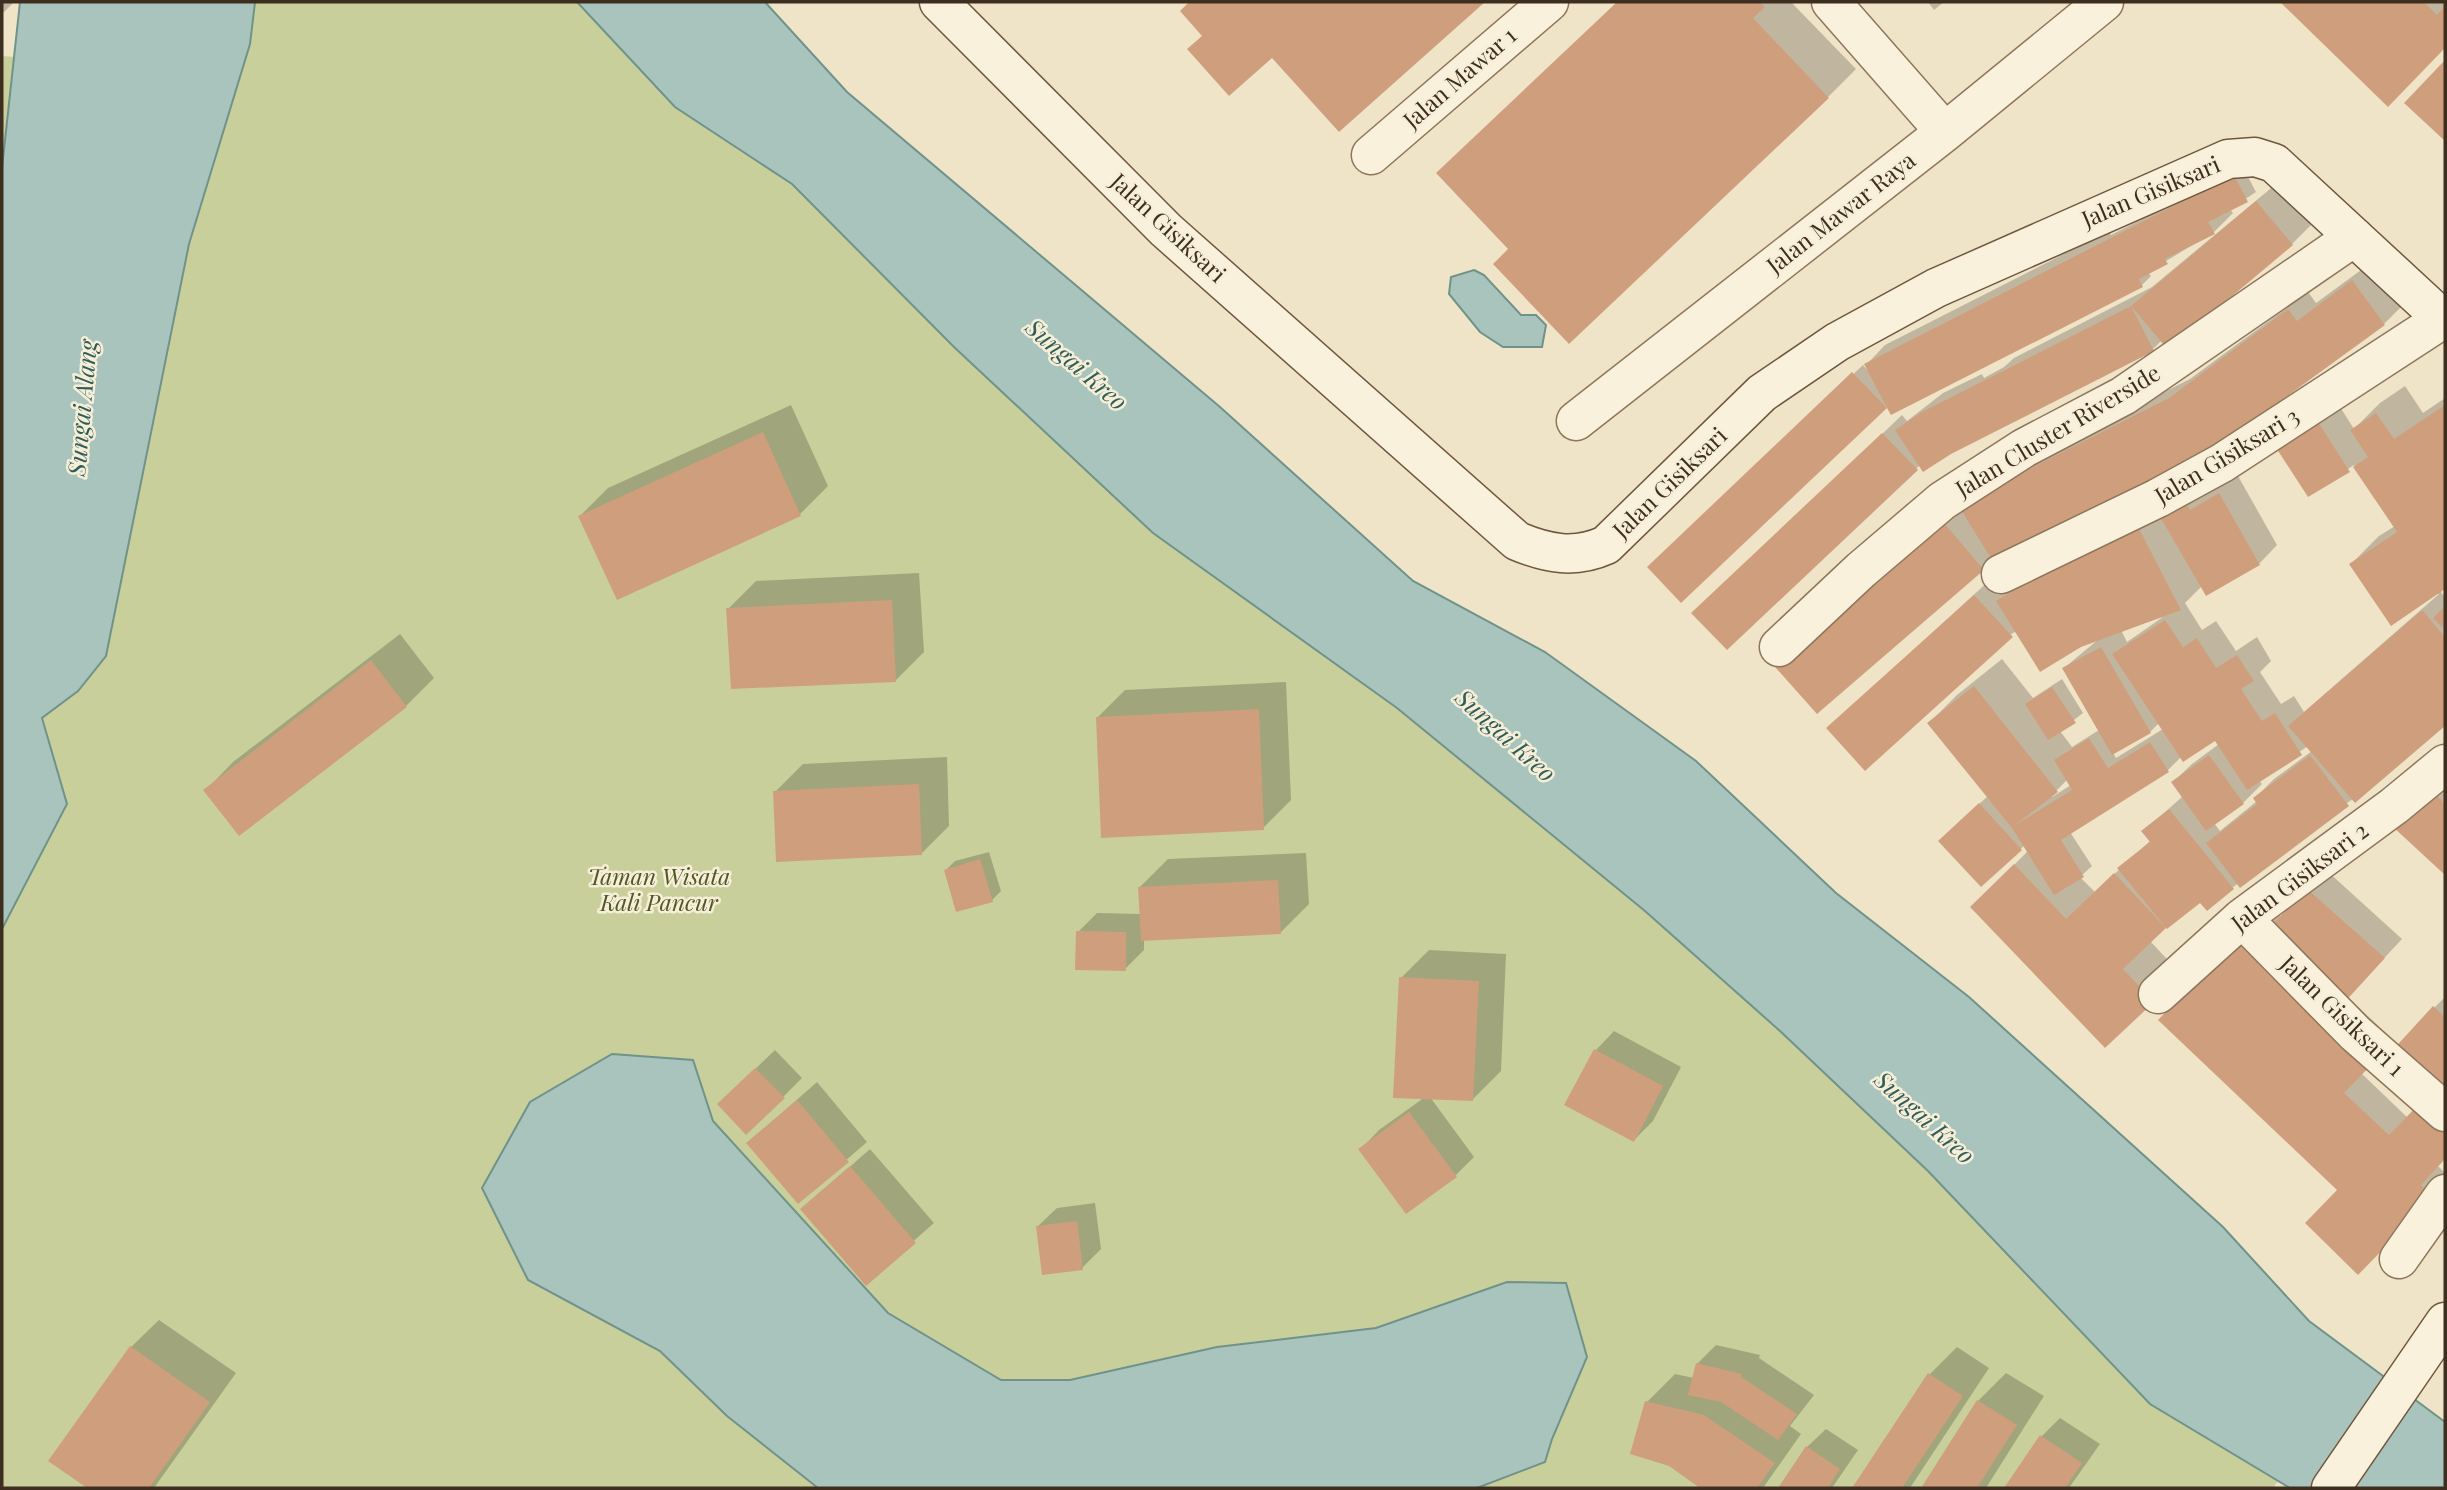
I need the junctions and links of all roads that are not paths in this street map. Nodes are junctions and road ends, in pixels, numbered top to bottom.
1 (939, 2) edge
2 (1549, 2) edge
3 (1831, 2) edge
4 (2104, 2) edge
5 (1945, 132) junction
6 (1371, 155) dead end
7 (2354, 237) junction
8 (2444, 320) edge
9 (1576, 421) dead end
10 (2001, 575) dead end
11 (1779, 647) dead end
12 (2445, 764) edge
13 (2242, 918) junction
14 (2158, 994) dead end
15 (2445, 1112) edge
16 (2445, 1194) edge
17 (2399, 1259) dead end
18 (2443, 1325) edge
19 (2331, 1488) edge

1 - 7 street, Jalan Gisiksari
2 - 6 street, Jalan Mawar 1
3 - 5 street
4 - 5 street, Jalan Mawar Raya
5 - 9 street, Jalan Mawar Raya
7 - 8 street, Jalan Gisiksari
7 - 11 street, Jalan Cluster Riverside
8 - 10 street, Jalan Gisiksari 3
12 - 13 street, Jalan Gisiksari 2
13 - 14 street, Jalan Gisiksari 2
13 - 15 street, Jalan Gisiksari 1
16 - 17 street
18 - 19 street

